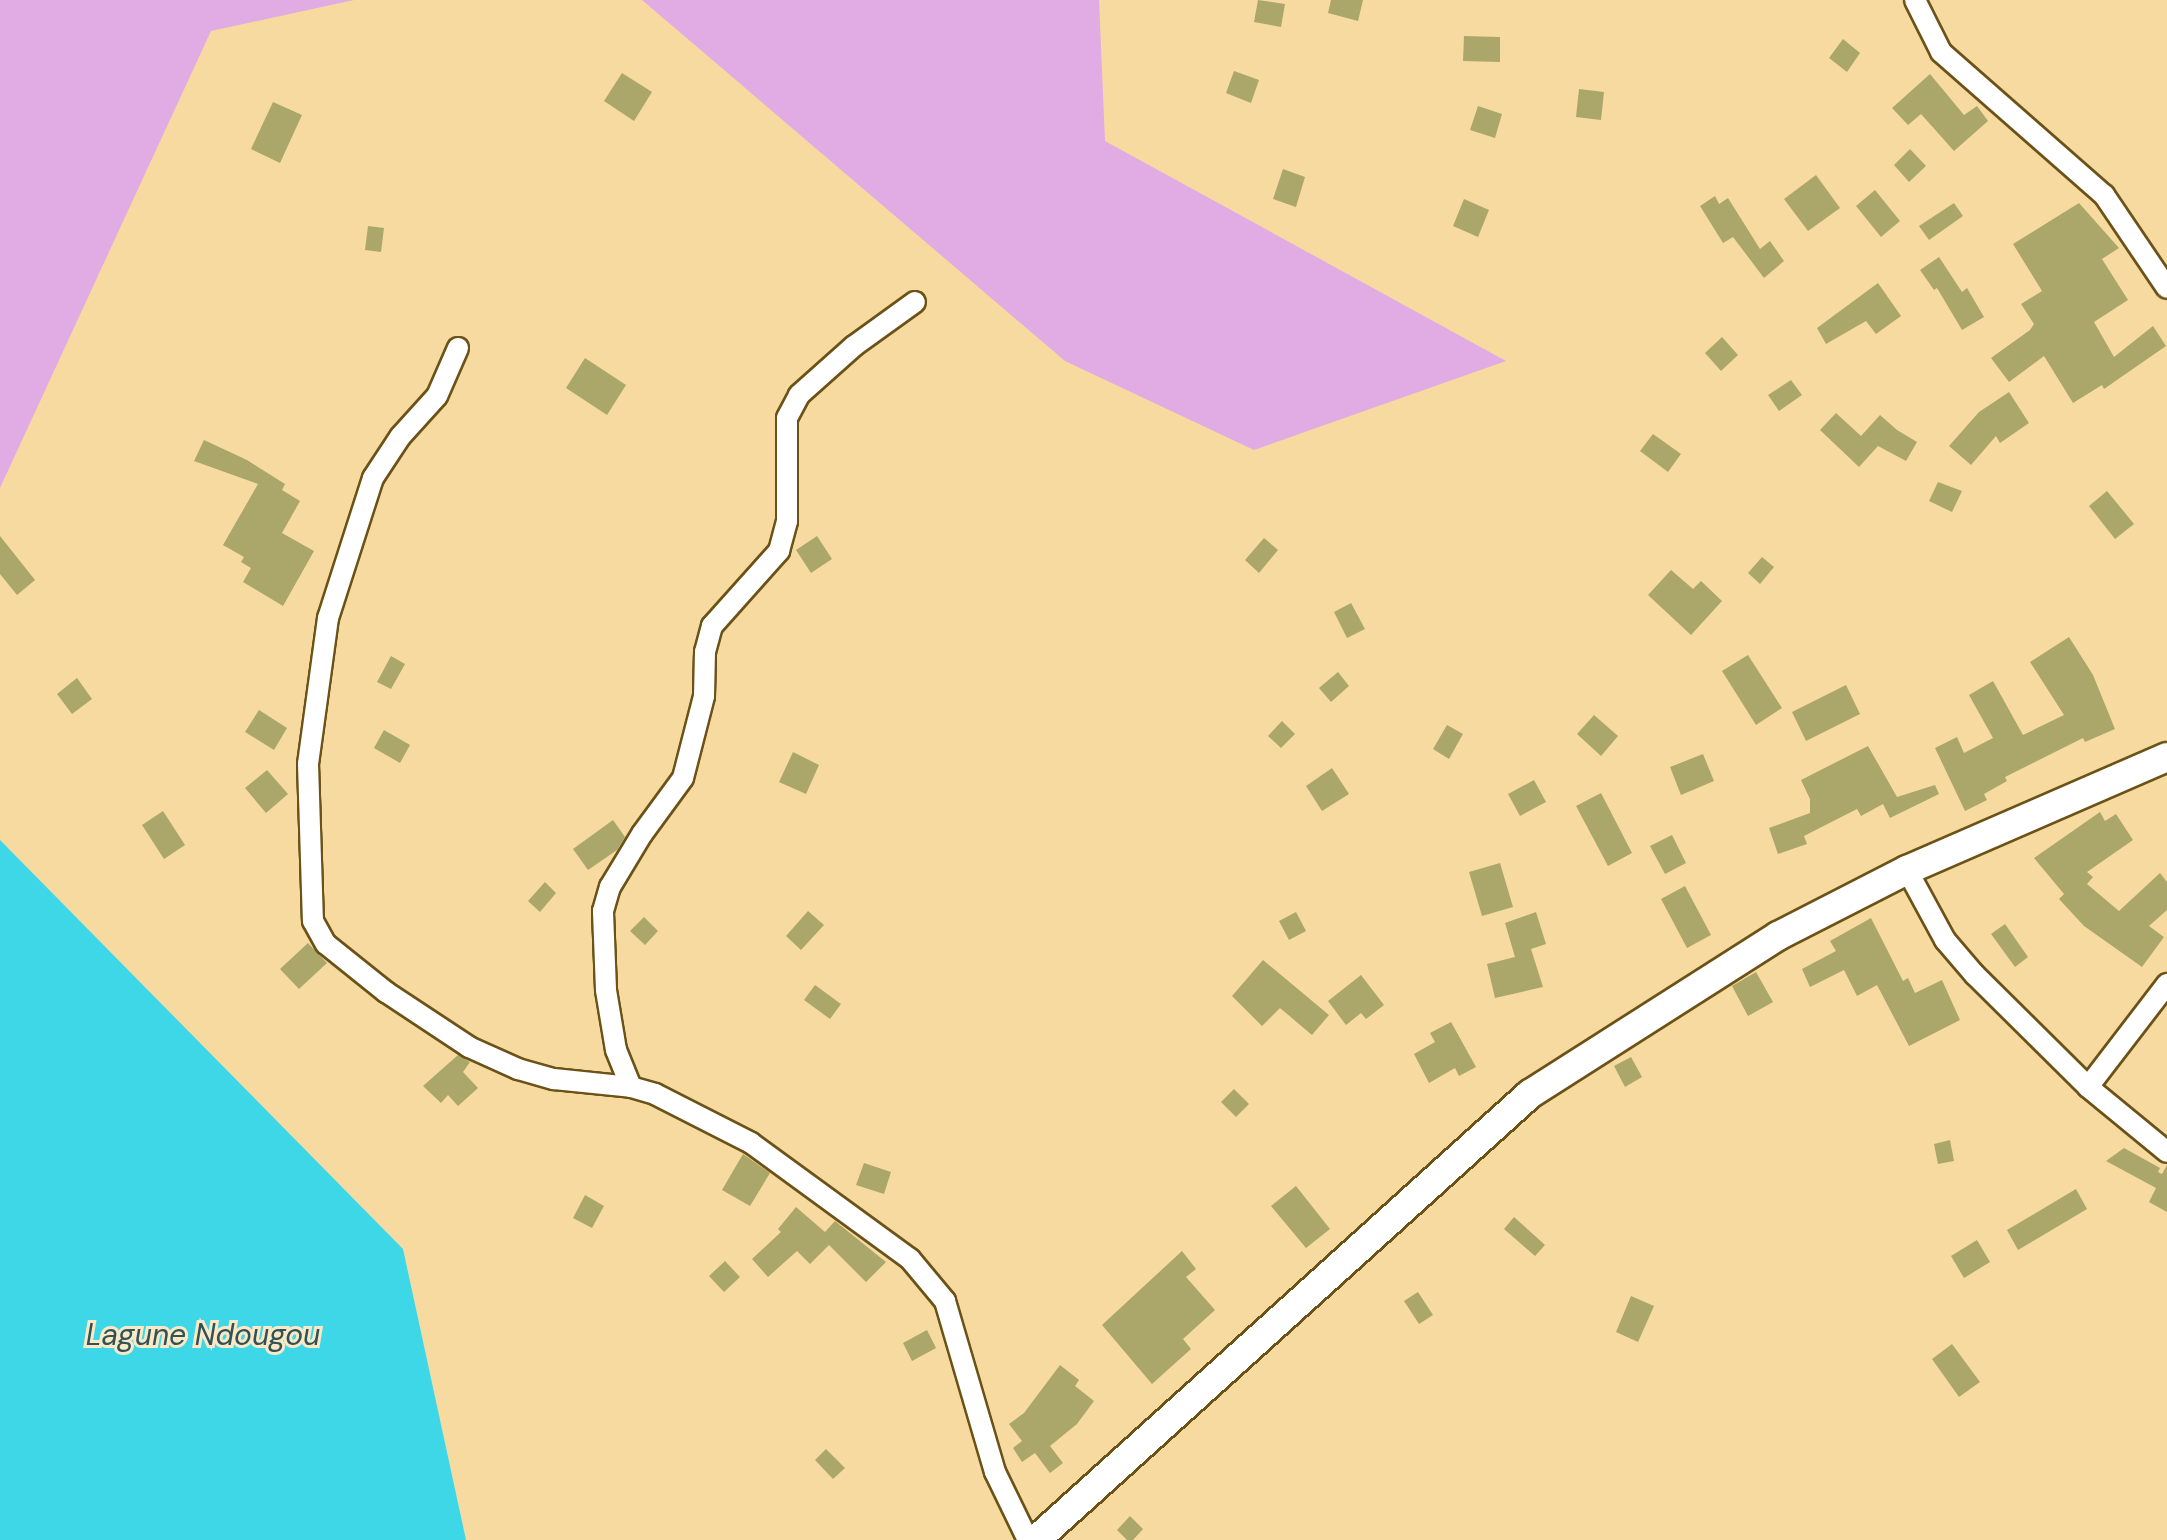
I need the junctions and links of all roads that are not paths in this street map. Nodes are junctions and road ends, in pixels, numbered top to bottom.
1 (1915, 0) edge
2 (2167, 288) edge
3 (915, 302) dead end
4 (458, 348) dead end
5 (2167, 757) edge
6 (1907, 870) junction
7 (2167, 984) edge
8 (631, 1087) junction
9 (2088, 1087) junction
10 (2167, 1152) edge
11 (1028, 1540) edge
12 (1036, 1540) edge

1 - 2 street
3 - 8 street
4 - 8 street
5 - 6 street
6 - 9 street
6 - 12 street
7 - 9 street
8 - 11 street
9 - 10 street

